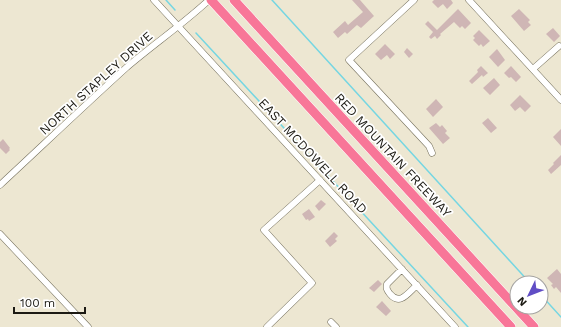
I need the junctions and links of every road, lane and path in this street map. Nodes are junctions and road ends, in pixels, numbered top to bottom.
1 (154, 0) edge
2 (210, 0) edge
3 (234, 0) edge
4 (414, 0) edge
5 (469, 0) edge
6 (178, 26) junction
7 (559, 46) dead end
8 (533, 70) junction
9 (561, 100) edge
10 (432, 153) dead end
11 (320, 180) junction
12 (0, 185) edge
13 (0, 234) edge
14 (402, 269) junction
15 (417, 285) junction
16 (330, 322) dead end
17 (88, 327) edge
18 (268, 327) edge
19 (336, 327) edge
20 (455, 327) edge
21 (511, 327) edge
22 (534, 327) edge

1 - 6 street, EAST MCDOWELL ROAD
2 - 6 street, NORTH STAPLEY DRIVE
2 - 21 highway
3 - 22 highway, RED MOUNTAIN FREEWAY
4 - 10 street
5 - 8 street
6 - 11 street, EAST MCDOWELL ROAD
6 - 12 street, NORTH STAPLEY DRIVE
7 - 8 street
8 - 9 street
11 - 14 street, EAST MCDOWELL ROAD
11 - 18 street
13 - 17 street
14 - 15 street, EAST MCDOWELL ROAD
14 - 15 street
15 - 20 street, EAST MCDOWELL ROAD
16 - 19 street

